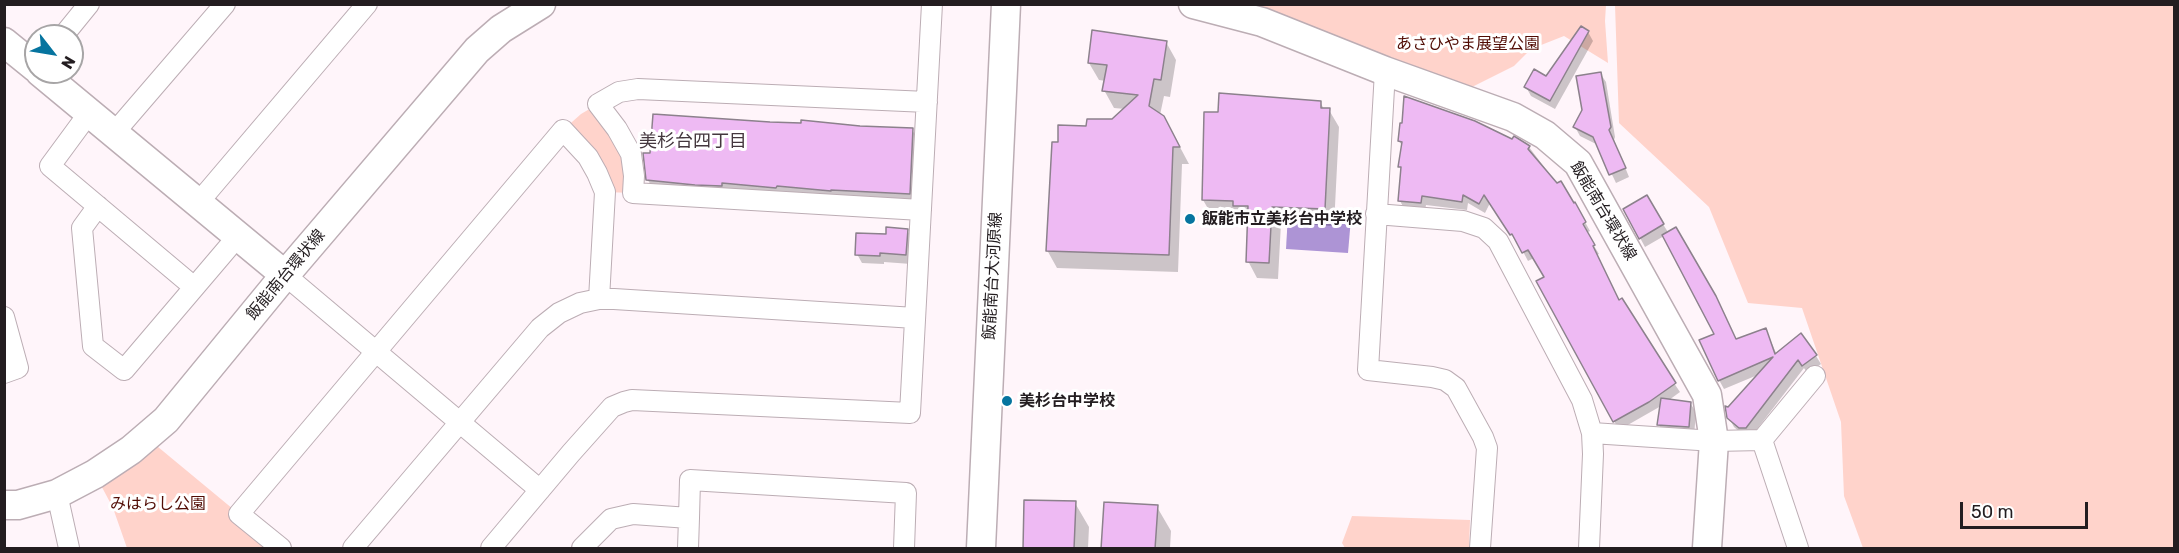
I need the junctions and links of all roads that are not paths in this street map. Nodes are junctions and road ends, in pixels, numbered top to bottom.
1 (89, 4) edge
2 (225, 4) edge
3 (367, 4) edge
4 (541, 4) edge
5 (932, 4) edge
6 (1006, 4) edge
7 (1193, 4) edge
8 (73, 24) edge
9 (4, 42) edge
10 (24, 59) edge
11 (1385, 71) junction
12 (54, 84) edge
13 (927, 102) junction
14 (89, 113) junction
15 (114, 133) junction
16 (198, 203) junction
17 (98, 206) junction
18 (921, 210) junction
19 (1376, 214) junction
20 (238, 236) junction
21 (285, 275) junction
22 (194, 287) junction
23 (599, 299) junction
24 (4, 317) edge
25 (915, 318) junction
26 (378, 352) junction
27 (4, 373) edge
28 (1815, 376) dead end
29 (460, 422) junction
30 (1592, 433) junction
31 (1762, 440) junction
32 (1714, 441) junction
33 (540, 490) junction
34 (57, 494) junction
35 (4, 505) edge
36 (689, 518) junction
37 (588, 546) edge
38 (69, 549) edge
39 (280, 549) edge
40 (353, 549) edge
41 (491, 549) edge
42 (688, 549) edge
43 (904, 549) edge
44 (981, 549) edge
45 (1480, 549) edge
46 (1589, 549) edge
47 (1707, 549) edge
48 (1798, 549) edge

1 - 8 street
2 - 15 street
3 - 16 street
4 - 21 street, 飯能南台環状線
5 - 13 street
6 - 44 street, 飯能南台大河原線
7 - 11 street, 飯能南台環状線
9 - 10 street
11 - 19 street
11 - 32 street, 飯能南台環状線
12 - 14 street
13 - 18 street
13 - 18 street
14 - 15 street
14 - 17 street
15 - 16 street
16 - 20 street
17 - 22 street
17 - 22 street
18 - 25 street
19 - 30 street
19 - 45 street
20 - 21 street
20 - 22 street
21 - 26 street
21 - 34 street, 飯能南台環状線
23 - 25 street
23 - 26 street
23 - 29 street
24 - 27 street
25 - 33 street
26 - 29 street
26 - 39 street
28 - 31 street
29 - 33 street
29 - 40 street
30 - 32 street
30 - 46 street
31 - 32 street
31 - 48 street
32 - 47 street, 飯能南台環状線
33 - 41 street
34 - 35 street, 飯能南台環状線
34 - 38 street
36 - 37 street
36 - 42 street
36 - 43 street

